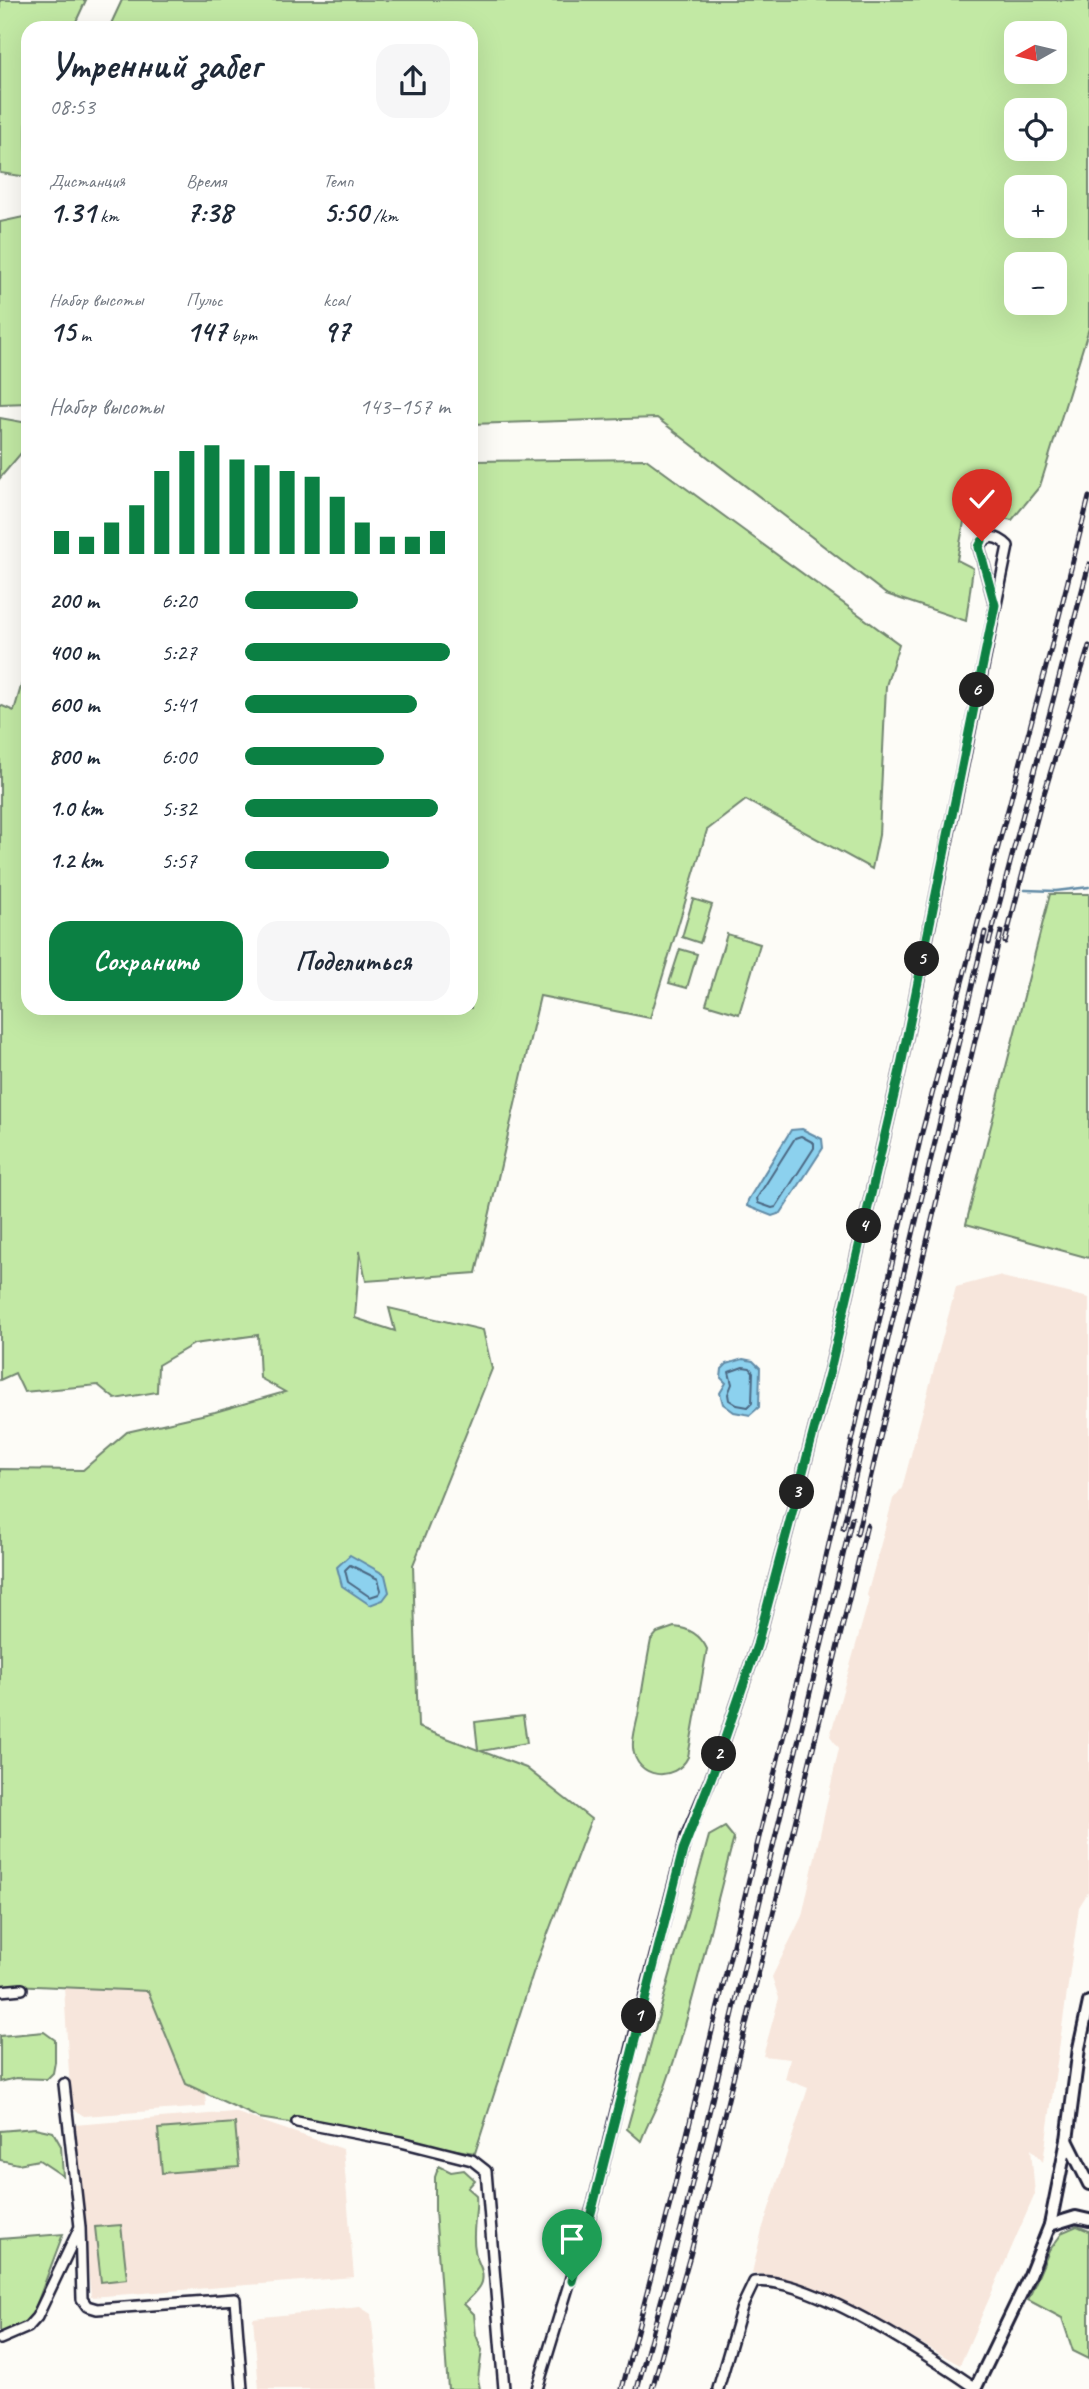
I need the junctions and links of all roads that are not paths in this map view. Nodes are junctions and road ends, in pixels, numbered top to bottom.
1 (995, 605) junction
2 (22, 1989) dead end
3 (0, 1991) edge
4 (1089, 2002) edge
5 (64, 2084) dead end
6 (297, 2122) dead end
7 (1066, 2140) junction
8 (1089, 2184) edge
9 (1089, 2220) edge
10 (1050, 2225) junction
11 (80, 2227) junction
12 (0, 2339) edge
13 (242, 2389) edge
14 (504, 2389) edge
15 (537, 2389) edge
16 (718, 2389) edge
17 (976, 2389) edge

1 - 1 street
1 - 15 street
2 - 3 street
4 - 7 street
5 - 11 street
6 - 14 street
7 - 8 street
7 - 10 street
9 - 10 street
10 - 17 street
11 - 12 street
11 - 13 street
16 - 17 street

